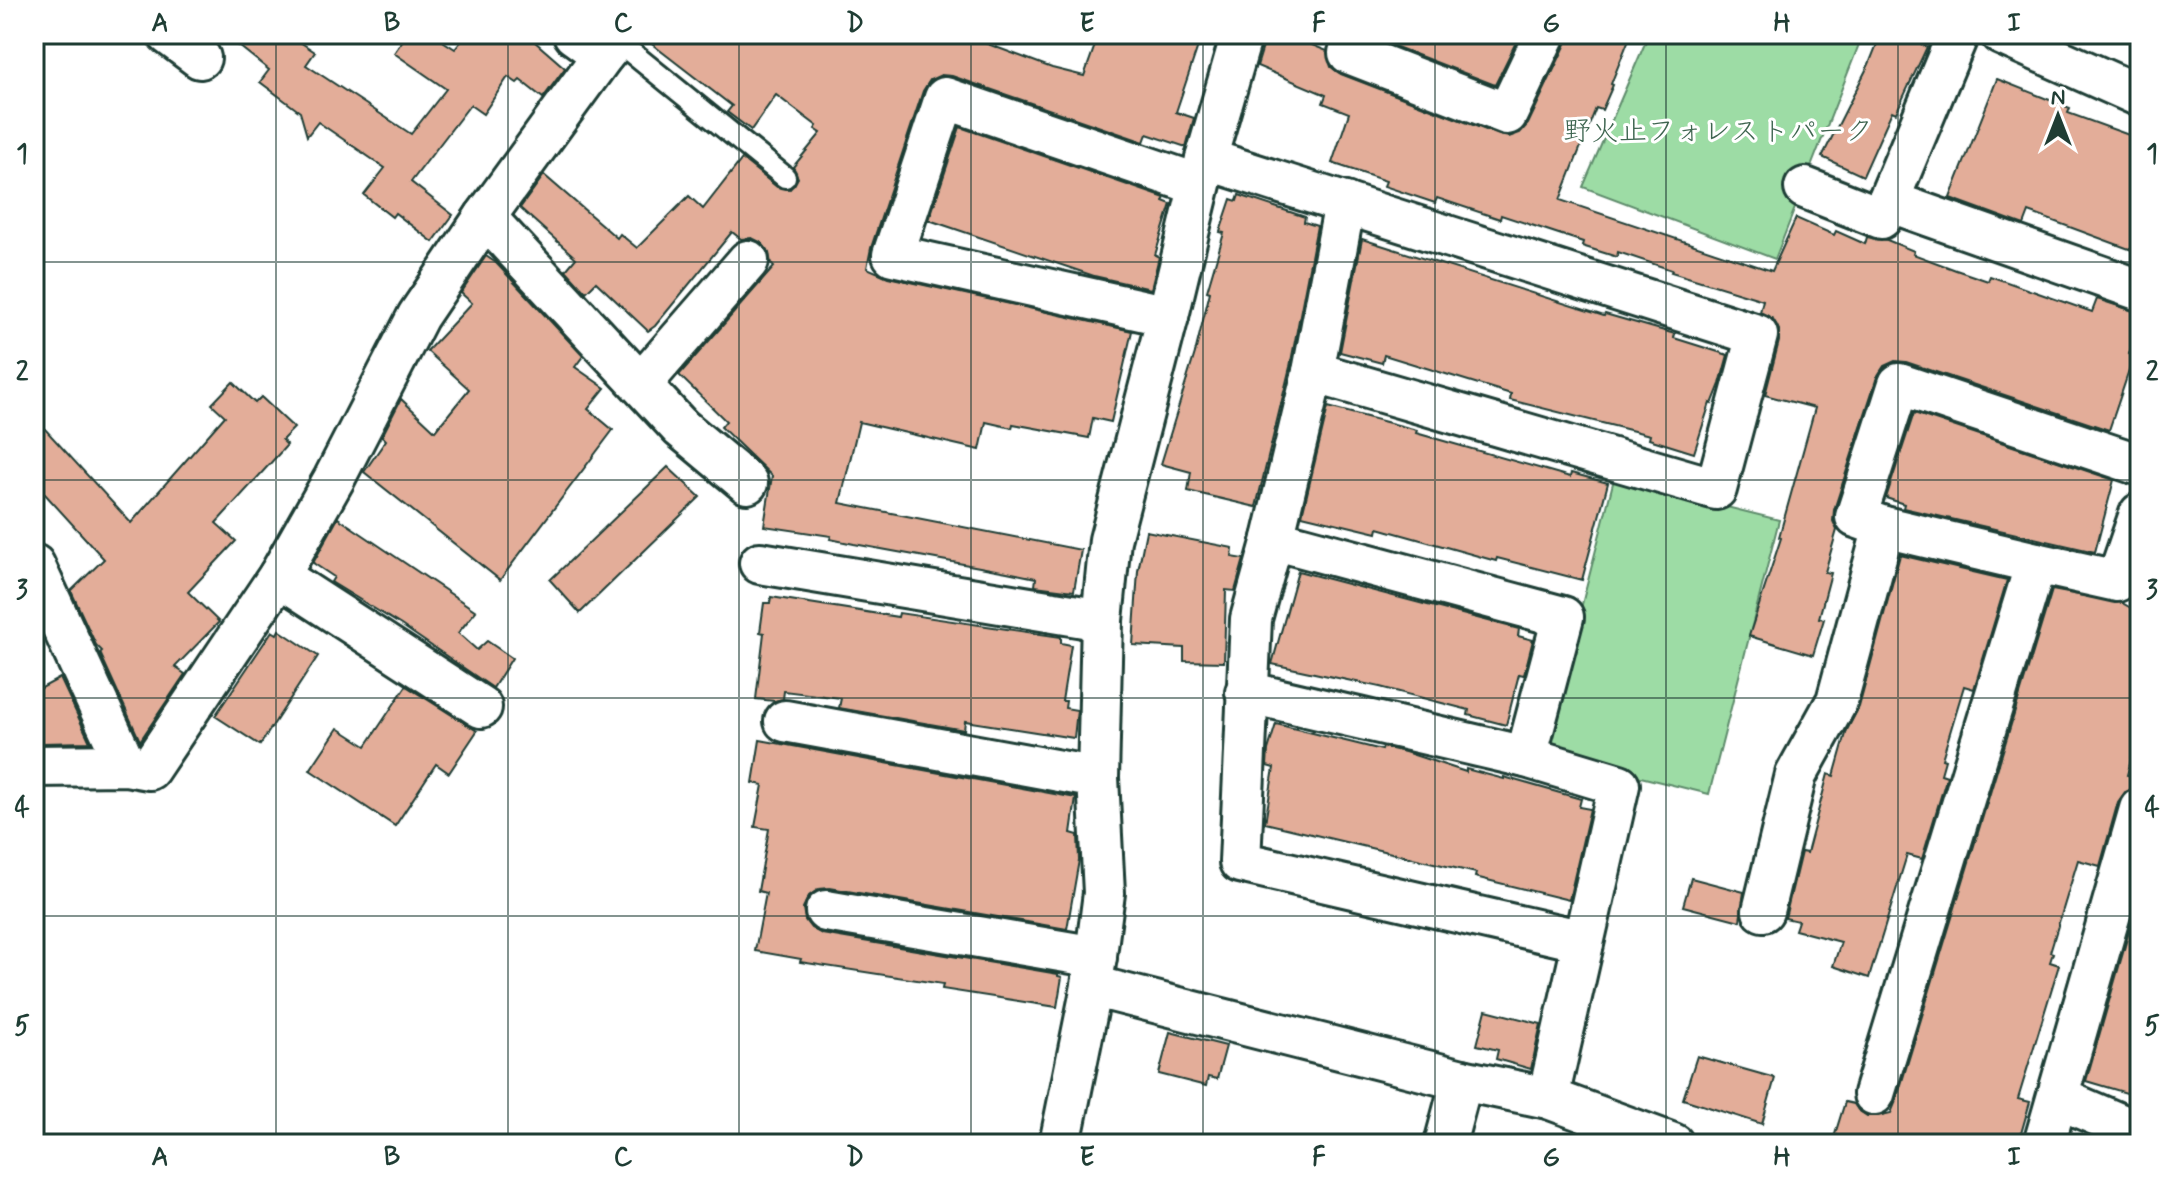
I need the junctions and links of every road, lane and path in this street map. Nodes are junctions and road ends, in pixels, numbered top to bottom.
1 (168, 34) edge
2 (1242, 34) edge
3 (1545, 34) edge
4 (1958, 34) edge
5 (2001, 34) edge
6 (604, 41) edge
7 (1353, 43) edge
8 (2052, 44) edge
9 (200, 58) dead end
10 (2140, 96) edge
11 (1202, 172) junction
12 (785, 177) dead end
13 (1805, 188) dead end
14 (1888, 201) junction
15 (1345, 203) junction
16 (485, 217) junction
17 (748, 261) dead end
18 (2140, 290) edge
19 (1168, 316) junction
20 (1313, 372) junction
21 (641, 384) junction
22 (2140, 457) edge
23 (2140, 464) edge
24 (747, 483) dead end
25 (2140, 514) edge
26 (1884, 527) junction
27 (1273, 539) junction
28 (760, 563) dead end
29 (2036, 563) junction
30 (34, 565) edge
31 (279, 576) junction
32 (2129, 584) edge
33 (1102, 620) junction
34 (1246, 692) junction
35 (481, 707) dead end
36 (785, 721) dead end
37 (1526, 757) junction
38 (126, 765) junction
39 (34, 766) edge
40 (1098, 778) junction
41 (2140, 809) edge
42 (826, 911) dead end
43 (1763, 911) dead end
44 (1583, 941) junction
45 (1094, 971) junction
46 (1462, 1080) junction
47 (1874, 1094) dead end
48 (1548, 1098) junction
49 (2058, 1098) junction
50 (2140, 1133) edge
51 (1060, 1144) edge
52 (1445, 1144) edge
53 (1673, 1144) edge
54 (2044, 1144) edge

1 - 9 street
2 - 11 street
3 - 7 street
4 - 14 street
5 - 8 street
6 - 12 lane
6 - 16 street
8 - 10 street
11 - 15 street
11 - 19 street
11 - 19 street
13 - 14 street
14 - 18 street
15 - 20 street
15 - 20 street
16 - 21 street
16 - 31 street
17 - 21 street
19 - 33 street
20 - 27 street
21 - 24 street
22 - 23 street
23 - 26 street
25 - 32 street
26 - 29 street
26 - 43 street
27 - 34 street
27 - 37 street
28 - 33 street
29 - 32 street
29 - 47 street
30 - 38 street
31 - 35 street
31 - 38 street
33 - 40 street
34 - 37 street
34 - 44 street
36 - 40 street
37 - 44 street
38 - 39 street
40 - 45 street
41 - 49 street
42 - 45 street
44 - 48 street
45 - 46 street
45 - 51 street
46 - 48 street
46 - 52 street
48 - 53 street
49 - 50 street
49 - 54 street

